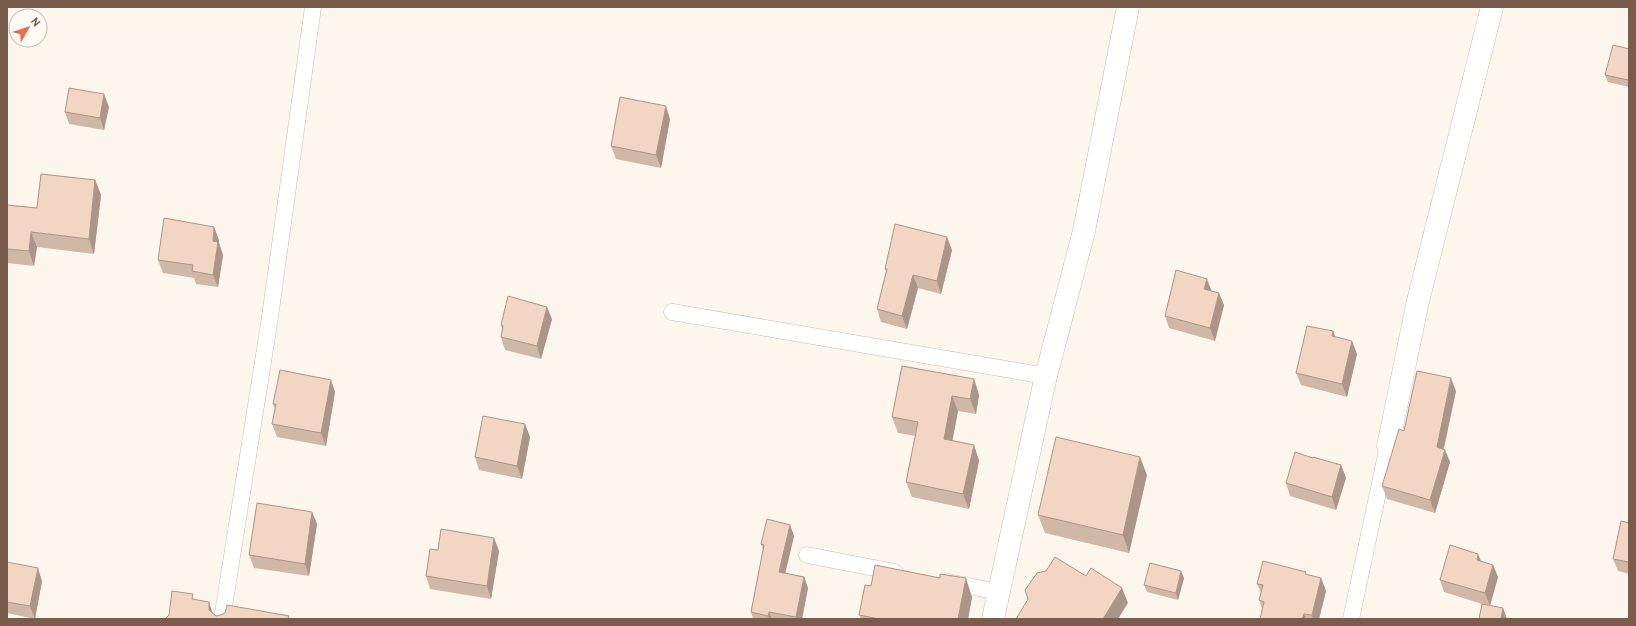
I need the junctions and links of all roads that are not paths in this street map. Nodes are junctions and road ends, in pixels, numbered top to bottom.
1 (313, 7) edge
2 (1128, 7) edge
3 (1492, 7) edge
4 (672, 312) dead end
5 (1046, 376) junction
6 (1388, 446) joint
7 (807, 555) dead end
8 (907, 574) edge
9 (930, 579) edge
10 (999, 592) junction
11 (222, 619) edge
12 (993, 619) edge
13 (1351, 619) edge

1 - 11 lane
2 - 5 street
3 - 6 street
4 - 5 lane
5 - 10 street
6 - 13 lane
7 - 8 lane
9 - 10 lane
10 - 12 street

